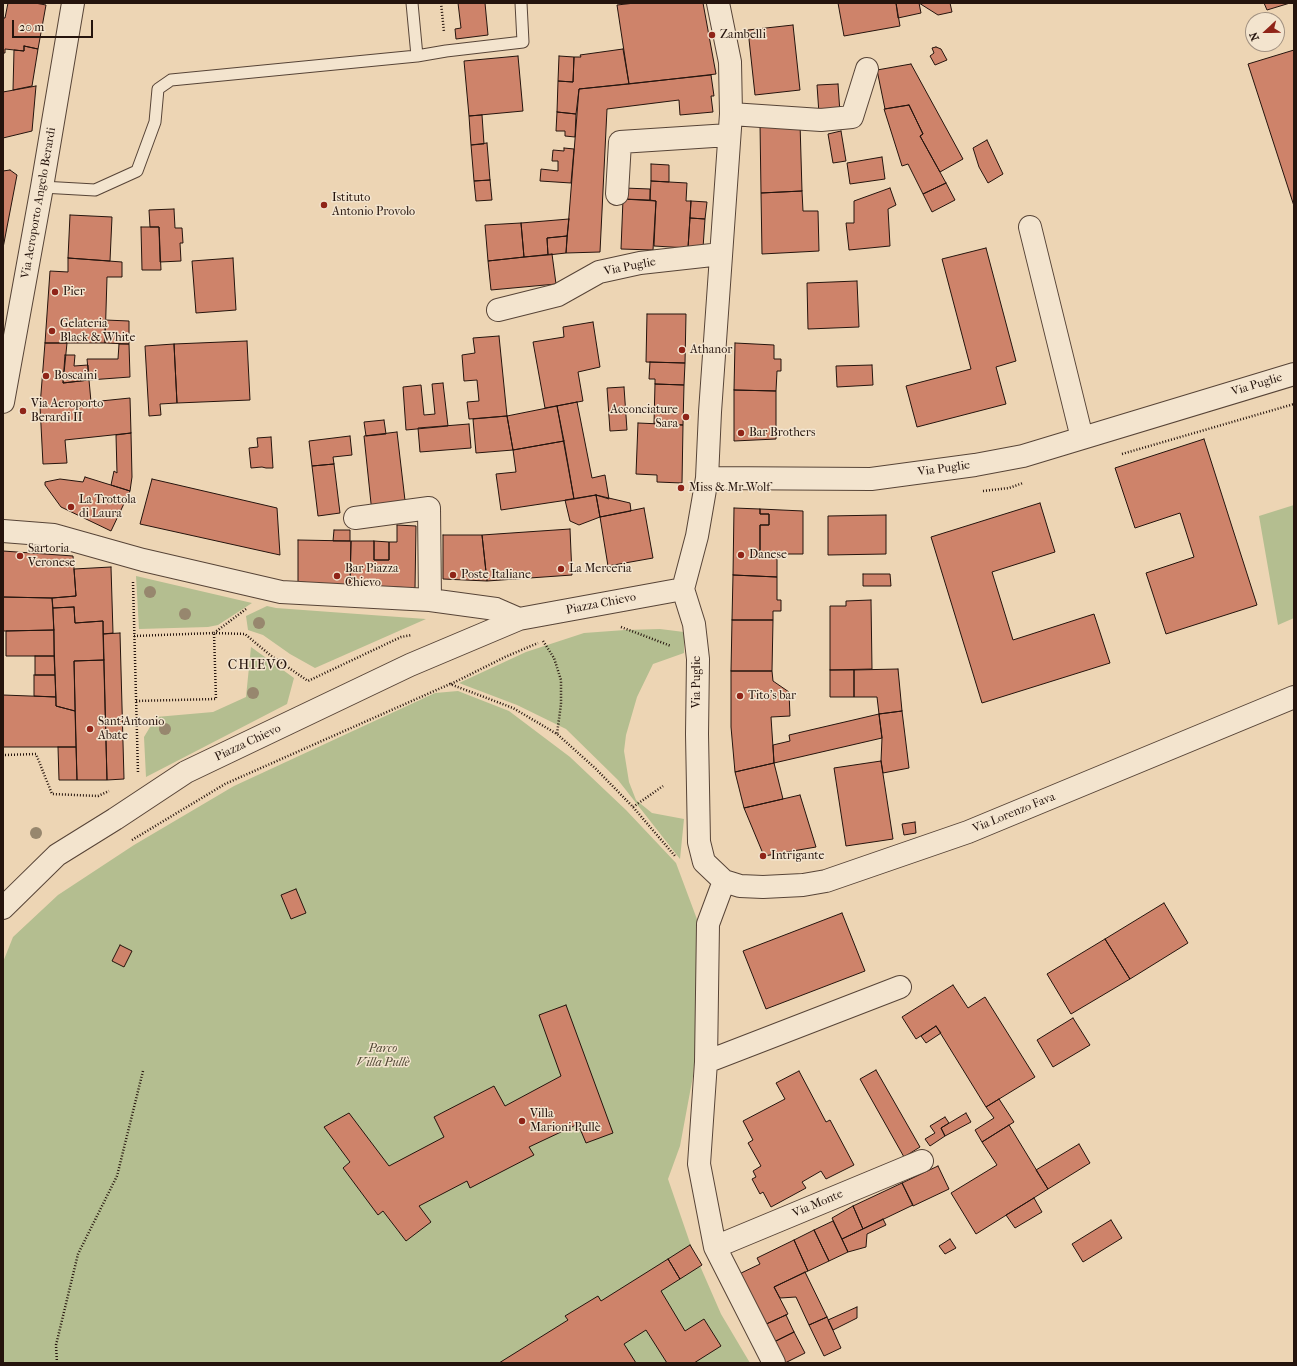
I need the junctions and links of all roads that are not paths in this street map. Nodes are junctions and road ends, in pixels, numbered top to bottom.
1 (73, 3) edge
2 (412, 3) edge
3 (521, 3) edge
4 (718, 3) edge
5 (417, 56) junction
6 (867, 69) dead end
7 (730, 125) junction
8 (42, 188) junction
9 (617, 194) dead end
10 (1030, 227) dead end
11 (721, 254) junction
12 (498, 310) dead end
13 (10, 332) edge
14 (1294, 374) edge
15 (3, 402) edge
16 (1082, 438) junction
17 (707, 478) junction
18 (355, 518) dead end
19 (3, 532) edge
20 (683, 589) junction
21 (430, 600) junction
22 (519, 619) junction
23 (1294, 697) edge
24 (724, 882) junction
25 (3, 908) edge
26 (900, 987) dead end
27 (706, 1062) junction
28 (922, 1161) dead end
29 (715, 1247) junction
30 (774, 1363) edge

1 - 8 street, Via Aeroporto Angelo Berardi
2 - 5 lane
3 - 5 lane
4 - 7 street
5 - 8 lane
6 - 7 street
7 - 9 street
7 - 11 street
8 - 13 street, Via Aeroporto Angelo Berardi
10 - 16 street
11 - 12 street, Via Puglie
11 - 17 street
13 - 15 street, Via Aeroporto Angelo Berardi
14 - 16 street, Via Puglie
16 - 17 street, Via Puglie
17 - 20 street
18 - 21 street
19 - 21 street
20 - 22 street, Piazza Chievo
20 - 24 street, Via Puglie
21 - 22 street
22 - 25 street, Piazza Chievo
23 - 24 street, Via Lorenzo Fava
24 - 27 street
26 - 27 street
27 - 29 street
28 - 29 street, Via Monte
29 - 30 street

